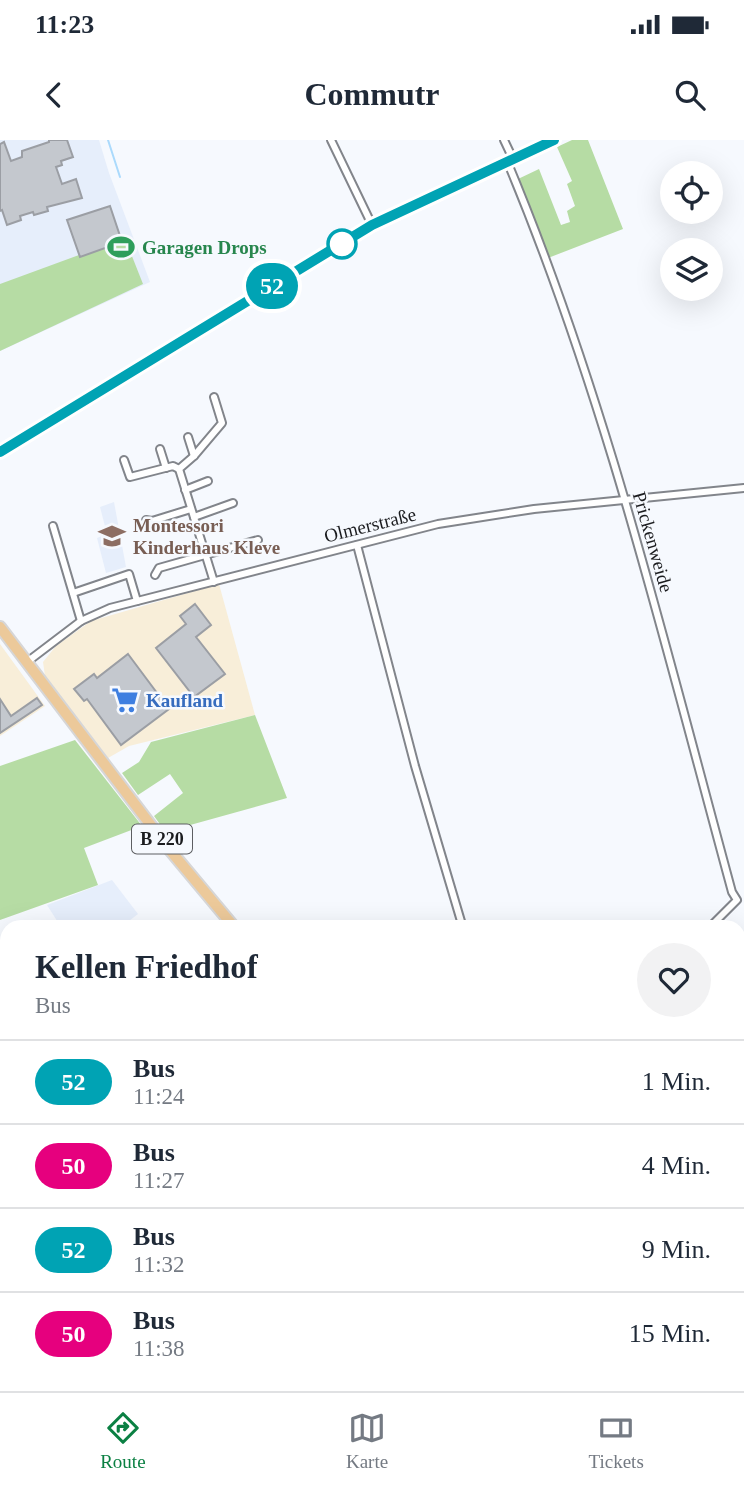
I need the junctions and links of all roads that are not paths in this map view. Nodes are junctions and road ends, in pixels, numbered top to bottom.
1 (331, 140) edge
2 (504, 140) edge
3 (554, 140) edge
4 (510, 160) junction
5 (372, 225) junction
6 (214, 397) dead end
7 (188, 437) dead end
8 (160, 449) dead end
9 (0, 452) edge
10 (194, 456) junction
11 (124, 460) dead end
12 (166, 468) junction
13 (179, 469) junction
14 (208, 481) dead end
15 (744, 488) edge
16 (185, 490) junction
17 (625, 500) junction
18 (233, 503) dead end
19 (191, 509) junction
20 (194, 517) junction
21 (146, 520) dead end
22 (53, 526) dead end
23 (258, 540) dead end
24 (357, 545) junction
25 (206, 556) junction
26 (155, 575) dead end
27 (214, 582) junction
28 (73, 593) junction
29 (137, 601) junction
30 (81, 621) junction
31 (0, 627) edge
32 (26, 663) junction
33 (744, 895) edge
34 (737, 900) junction
35 (228, 920) edge
36 (461, 920) edge
37 (717, 920) edge

1 - 5 street
2 - 4 street, Prickenweide
3 - 4 main road
4 - 5 main road
4 - 17 street, Prickenweide
5 - 9 main road
6 - 10 street
7 - 10 street
8 - 12 street
10 - 13 street
11 - 12 street
12 - 13 street
13 - 16 street
14 - 16 street
15 - 17 street, Olmerstraße
16 - 19 street
17 - 24 street, Olmerstraße
17 - 34 street, Prickenweide
18 - 20 street
19 - 20 street
19 - 21 street
20 - 25 street
22 - 28 street
23 - 25 street
24 - 27 street, Olmerstraße
24 - 36 street
25 - 26 street
25 - 27 street
27 - 29 street, Olmerstraße
28 - 29 street
28 - 30 street
29 - 30 street, Olmerstraße
30 - 32 street, Olmerstraße
31 - 32 main road, B 220
32 - 35 main road, B 220
33 - 34 street
34 - 37 street

